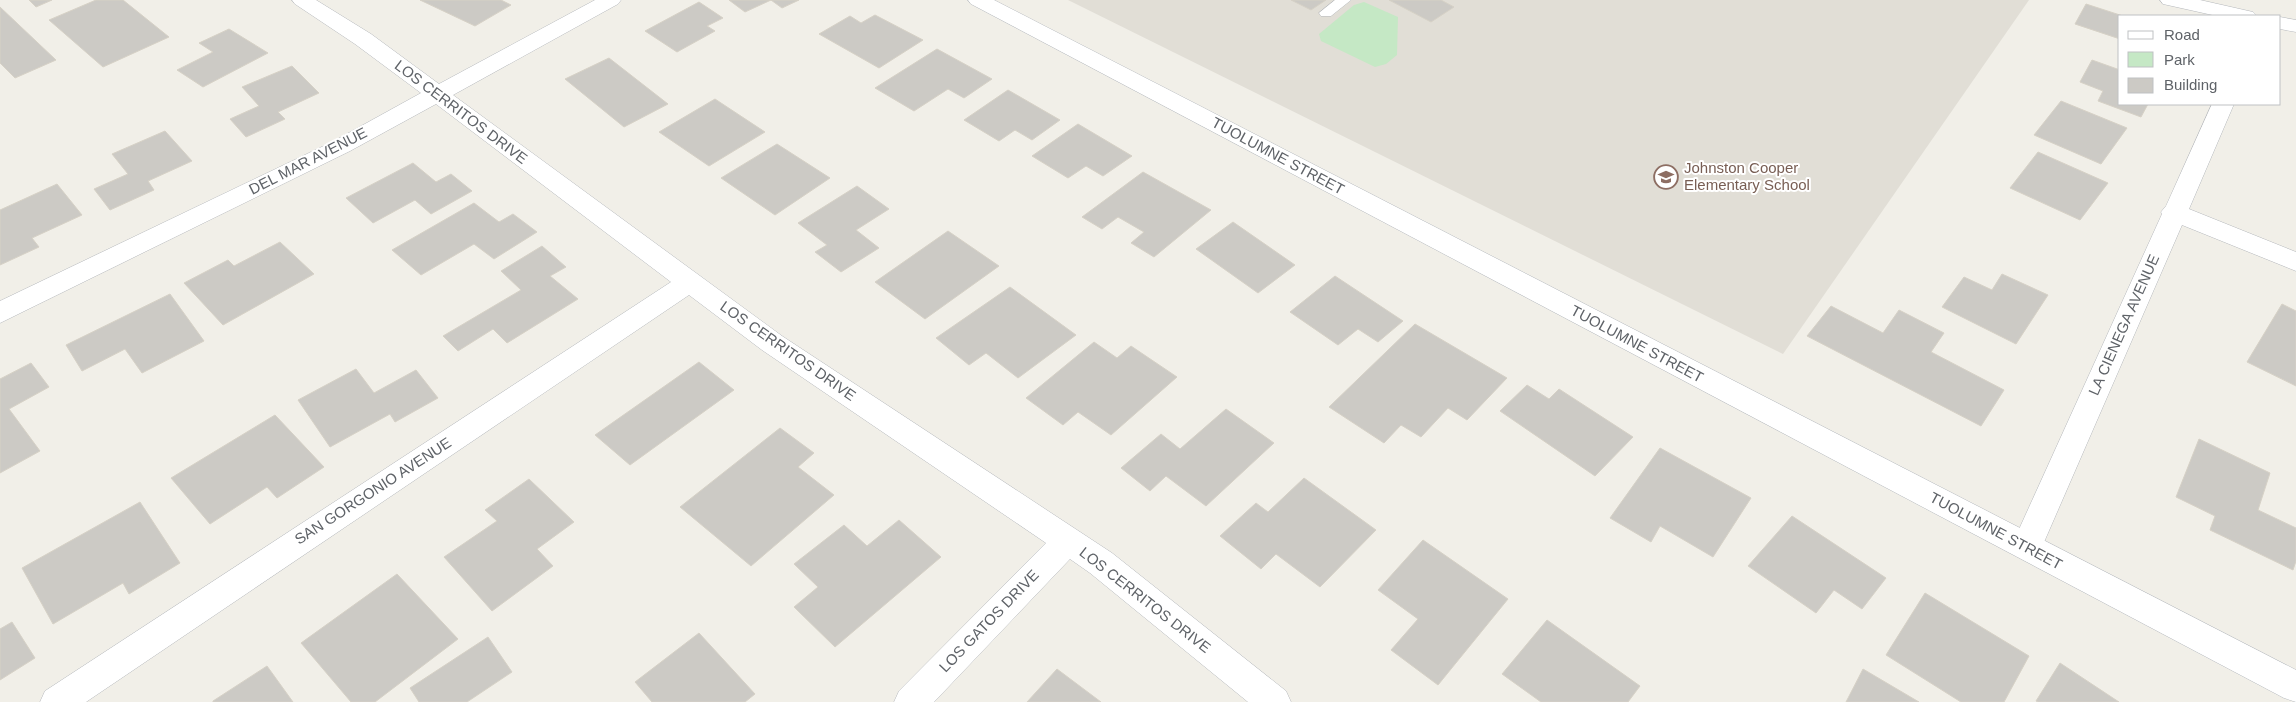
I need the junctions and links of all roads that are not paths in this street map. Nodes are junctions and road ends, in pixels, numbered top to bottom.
1 (302, 0) edge
2 (611, 0) edge
3 (978, 0) edge
4 (1344, 0) edge
5 (2170, 0) edge
6 (1326, 13) dead end
7 (2241, 15) edge
8 (2281, 23) edge
9 (2296, 26) edge
10 (436, 95) junction
11 (2223, 105) edge
12 (2173, 212) junction
13 (2296, 262) edge
14 (690, 282) junction
15 (0, 313) edge
16 (1068, 541) junction
17 (2027, 547) junction
18 (2296, 687) edge
19 (57, 702) edge
20 (911, 702) edge
21 (1274, 702) edge

1 - 10 street, LOS CERRITOS DRIVE
2 - 10 street, DEL MAR AVENUE
3 - 17 street, TUOLUMNE STREET
4 - 6 lane
5 - 7 street
8 - 9 street
10 - 14 street, LOS CERRITOS DRIVE
10 - 15 street, DEL MAR AVENUE
11 - 12 street, LA CIENEGA AVENUE
12 - 13 street
12 - 17 street, LA CIENEGA AVENUE
14 - 16 street, LOS CERRITOS DRIVE
14 - 19 street, SAN GORGONIO AVENUE
16 - 20 street, LOS GATOS DRIVE
16 - 21 street, LOS CERRITOS DRIVE
17 - 18 street, TUOLUMNE STREET

